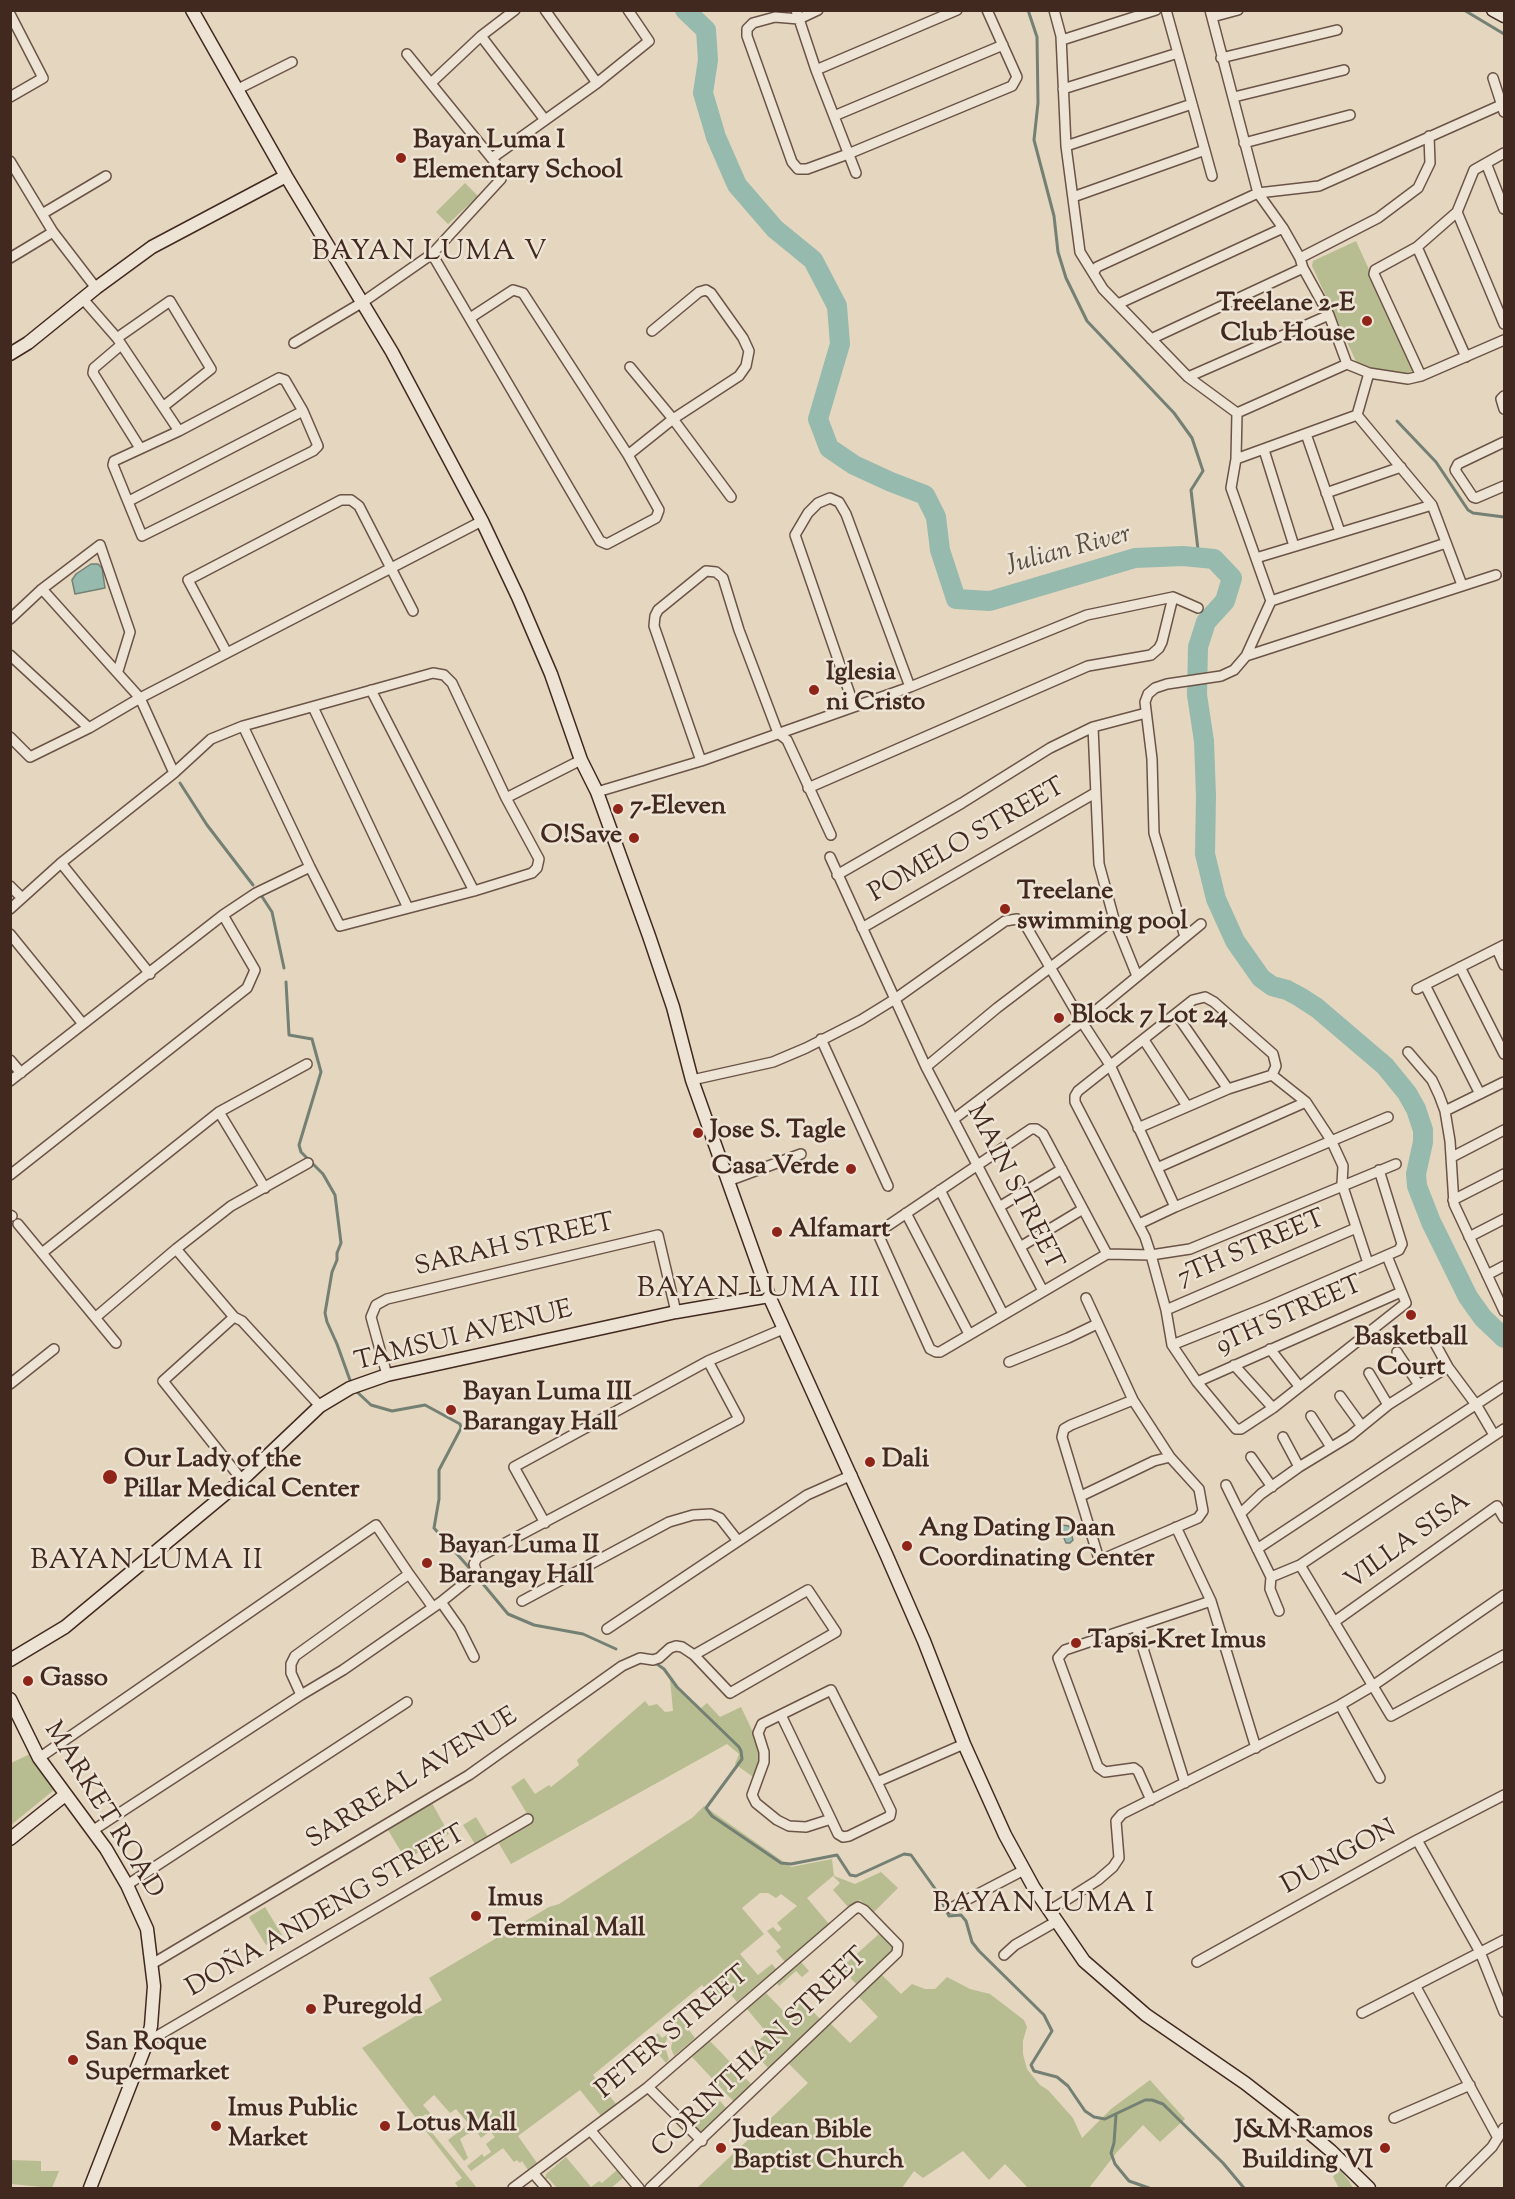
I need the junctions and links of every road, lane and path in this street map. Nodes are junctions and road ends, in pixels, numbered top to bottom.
1 (192, 10) edge
2 (515, 10) edge
3 (545, 10) edge
4 (628, 10) edge
5 (818, 10) edge
6 (957, 10) edge
7 (987, 10) edge
8 (1054, 10) edge
9 (1156, 10) edge
10 (1166, 10) edge
11 (1238, 10) edge
12 (1493, 10) edge
13 (10, 14) edge
14 (1211, 14) edge
15 (798, 15) edge
16 (1504, 16) edge
17 (1336, 30) dead end
18 (481, 36) junction
19 (1062, 40) junction
20 (1003, 45) junction
21 (1178, 53) junction
22 (407, 54) dead end
23 (1221, 58) junction
24 (292, 62) dead end
25 (816, 70) junction
26 (1344, 70) dead end
27 (1493, 78) dead end
28 (597, 83) junction
29 (431, 84) junction
30 (238, 89) junction
31 (1063, 89) junction
32 (10, 97) edge
33 (1234, 97) junction
34 (1192, 104) junction
35 (1503, 108) edge
36 (1350, 115) dead end
37 (834, 116) junction
38 (545, 120) junction
39 (1429, 136) junction
40 (1244, 143) junction
41 (1066, 146) junction
42 (1204, 150) junction
43 (1504, 153) edge
44 (848, 154) junction
45 (492, 158) junction
46 (10, 161) edge
47 (1486, 163) junction
48 (856, 173) dead end
49 (13, 174) edge
50 (106, 176) dead end
51 (286, 176) junction
52 (1212, 176) dead end
53 (1258, 193) junction
54 (1073, 197) junction
55 (1504, 209) edge
56 (1457, 212) junction
57 (42, 214) junction
58 (1283, 228) junction
59 (53, 232) junction
60 (1418, 247) junction
61 (432, 254) junction
62 (10, 258) edge
63 (1301, 263) junction
64 (1094, 272) junction
65 (96, 288) junction
66 (83, 298) junction
67 (363, 302) junction
68 (1118, 304) junction
69 (1329, 315) junction
70 (470, 318) junction
71 (1504, 324) edge
72 (652, 331) dead end
73 (1150, 339) junction
74 (1504, 340) edge
75 (119, 341) junction
76 (294, 343) dead end
77 (10, 354) edge
78 (1466, 357) junction
79 (1347, 364) junction
80 (630, 367) dead end
81 (1369, 373) junction
82 (1421, 376) junction
83 (1188, 377) junction
84 (1504, 396) edge
85 (164, 406) junction
86 (1504, 408) edge
87 (303, 411) junction
88 (1237, 413) junction
89 (1357, 415) junction
90 (674, 419) junction
91 (179, 431) junction
92 (1306, 434) junction
93 (1504, 442) edge
94 (140, 448) junction
95 (1264, 450) junction
96 (628, 455) junction
97 (1236, 459) junction
98 (1401, 467) junction
99 (1504, 486) edge
100 (1326, 493) junction
101 (731, 497) dead end
102 (129, 501) junction
103 (1432, 505) junction
104 (482, 521) junction
105 (1340, 532) junction
106 (1446, 543) junction
107 (1294, 546) junction
108 (1256, 558) junction
109 (390, 569) junction
110 (1496, 575) dead end
111 (1462, 585) junction
112 (42, 589) junction
113 (1173, 597) junction
114 (1271, 601) junction
115 (1198, 608) dead end
116 (413, 611) dead end
117 (10, 619) edge
118 (227, 653) junction
119 (10, 655) edge
120 (1246, 656) junction
121 (118, 671) junction
122 (910, 687) junction
123 (371, 690) junction
124 (140, 698) junction
125 (854, 706) junction
126 (313, 707) junction
127 (1146, 713) junction
128 (243, 726) junction
129 (1093, 727) junction
130 (89, 728) junction
131 (778, 733) junction
132 (10, 737) edge
133 (581, 760) junction
134 (701, 761) junction
135 (174, 773) junction
136 (808, 788) junction
137 (597, 792) junction
138 (1095, 792) junction
139 (506, 798) junction
140 (831, 834) dead end
141 (830, 857) dead end
142 (61, 863) junction
143 (310, 867) junction
144 (837, 875) junction
145 (10, 886) edge
146 (474, 891) junction
147 (22, 898) junction
148 (408, 908) junction
149 (10, 909) edge
150 (223, 915) junction
151 (1114, 918) junction
152 (1201, 924) dead end
153 (862, 928) junction
154 (10, 934) edge
155 (1185, 937) junction
156 (1501, 947) edge
157 (1504, 965) edge
158 (1050, 967) junction
159 (1460, 968) junction
160 (150, 974) junction
161 (1137, 976) junction
162 (896, 999) junction
163 (1176, 1014) junction
164 (1082, 1022) junction
165 (83, 1024) junction
166 (822, 1039) junction
167 (1144, 1040) junction
168 (1408, 1052) dead end
169 (1504, 1054) edge
170 (10, 1060) edge
171 (307, 1064) dead end
172 (1110, 1065) junction
173 (926, 1067) junction
174 (21, 1073) junction
175 (1272, 1075) junction
176 (692, 1080) junction
177 (10, 1081) edge
178 (1504, 1082) edge
179 (1228, 1089) junction
180 (1479, 1094) junction
181 (1306, 1102) junction
182 (1187, 1106) junction
183 (1445, 1111) junction
184 (219, 1112) junction
185 (1388, 1117) dead end
186 (954, 1119) junction
187 (1138, 1128) junction
188 (1504, 1130) edge
189 (1331, 1140) junction
190 (801, 1154) dead end
191 (1452, 1157) junction
192 (308, 1163) dead end
193 (1396, 1164) dead end
194 (977, 1165) junction
195 (1157, 1168) junction
196 (1062, 1169) junction
197 (1379, 1170) junction
198 (1504, 1174) edge
199 (10, 1175) edge
200 (728, 1181) junction
201 (1342, 1184) junction
202 (888, 1186) dead end
203 (265, 1188) junction
204 (940, 1190) junction
205 (1453, 1200) junction
206 (999, 1207) junction
207 (1175, 1207) junction
208 (1083, 1209) junction
209 (906, 1214) junction
210 (13, 1218) edge
211 (1504, 1219) edge
212 (1139, 1224) junction
213 (1356, 1228) junction
214 (1469, 1237) junction
215 (1020, 1247) junction
216 (176, 1249) junction
217 (42, 1253) junction
218 (1107, 1254) junction
219 (1151, 1255) junction
220 (1387, 1256) junction
221 (1368, 1263) junction
222 (1504, 1266) edge
223 (1487, 1275) junction
224 (1043, 1291) junction
225 (1401, 1292) junction
226 (769, 1296) junction
227 (1086, 1298) dead end
228 (1371, 1305) junction
229 (1166, 1310) junction
230 (1504, 1311) edge
231 (676, 1312) junction
232 (1004, 1314) junction
233 (96, 1317) junction
234 (234, 1317) junction
235 (1097, 1324) junction
236 (1378, 1324) junction
237 (783, 1329) junction
238 (969, 1334) junction
239 (1431, 1336) dead end
240 (116, 1343) dead end
241 (1172, 1345) junction
242 (54, 1349) dead end
243 (1270, 1349) junction
244 (1397, 1352) dead end
245 (708, 1361) junction
246 (1009, 1362) dead end
247 (1234, 1365) junction
248 (1448, 1367) junction
249 (1368, 1373) dead end
250 (387, 1375) junction
251 (1197, 1382) junction
252 (10, 1384) edge
253 (1419, 1385) junction
254 (1299, 1386) junction
255 (1504, 1386) edge
256 (1340, 1396) dead end
257 (1133, 1400) junction
258 (1388, 1405) junction
259 (320, 1406) junction
260 (1477, 1406) junction
261 (1273, 1408) junction
262 (1311, 1416) dead end
263 (1361, 1425) junction
264 (1504, 1429) edge
265 (1494, 1435) junction
266 (1283, 1437) dead end
267 (1331, 1448) junction
268 (1170, 1457) junction
269 (1251, 1457) dead end
270 (1299, 1467) junction
271 (852, 1475) junction
272 (242, 1480) junction
273 (1226, 1485) dead end
274 (1272, 1487) junction
275 (1081, 1496) junction
276 (1501, 1502) edge
277 (1240, 1514) junction
278 (1504, 1518) edge
279 (545, 1523) junction
280 (1176, 1527) junction
281 (738, 1541) junction
282 (1257, 1549) junction
283 (1300, 1565) junction
284 (409, 1574) junction
285 (1271, 1577) junction
286 (1504, 1596) edge
287 (522, 1600) dead end
288 (1211, 1601) junction
289 (441, 1602) junction
290 (432, 1606) junction
291 (1279, 1611) dead end
292 (1334, 1622) junction
293 (1136, 1626) junction
294 (608, 1629) dead end
295 (694, 1655) junction
296 (1504, 1655) edge
297 (474, 1657) dead end
298 (10, 1660) edge
299 (1374, 1685) junction
300 (301, 1695) junction
301 (10, 1699) edge
302 (407, 1702) dead end
303 (1340, 1704) junction
304 (781, 1715) junction
305 (964, 1744) junction
306 (1256, 1748) junction
307 (39, 1758) junction
308 (1380, 1778) dead end
309 (877, 1782) junction
310 (1185, 1783) junction
311 (65, 1795) junction
312 (1504, 1795) edge
313 (1151, 1800) junction
314 (528, 1819) dead end
315 (831, 1819) junction
316 (92, 1831) junction
317 (10, 1839) edge
318 (1417, 1840) junction
319 (1024, 1870) junction
320 (127, 1886) junction
321 (858, 1907) joint
322 (951, 1908) dead end
323 (1053, 1916) junction
324 (1504, 1940) edge
325 (1480, 1952) junction
326 (1004, 1956) dead end
327 (1197, 1962) dead end
328 (152, 1964) junction
329 (1416, 1986) junction
330 (1504, 2012) edge
331 (1362, 2013) dead end
332 (147, 2042) junction
333 (1470, 2085) junction
334 (648, 2087) junction
335 (1395, 2118) dead end
336 (1504, 2128) edge
337 (591, 2131) junction
338 (1498, 2138) junction
339 (702, 2141) junction
340 (533, 2173) junction
341 (90, 2188) edge
342 (513, 2188) edge
343 (546, 2188) edge
344 (639, 2188) edge
345 (650, 2188) edge
346 (1369, 2188) edge
347 (1451, 2188) edge

1 - 30 main road
2 - 18 street
3 - 28 street
4 - 28 street
5 - 15 street
6 - 25 street
7 - 20 street
8 - 19 street
9 - 19 street
10 - 21 street
11 - 14 street
12 - 16 main road
13 - 32 street
14 - 23 street
15 - 25 street
15 - 44 street
17 - 23 street
18 - 29 street
18 - 38 street
19 - 31 street
20 - 37 street
20 - 44 street
21 - 31 street
21 - 34 street
22 - 29 street
23 - 33 street
24 - 30 street
25 - 37 street
26 - 33 street
27 - 35 street
28 - 38 street
29 - 45 street
30 - 51 main road
31 - 41 street
33 - 40 street
34 - 41 street
34 - 42 street
35 - 39 street
36 - 40 street
37 - 44 street
38 - 45 street
39 - 53 street
39 - 63 street
40 - 53 street
41 - 54 street
42 - 52 street
42 - 54 street
43 - 47 street
44 - 48 street
45 - 61 street
46 - 49 street
47 - 55 street
47 - 56 street
49 - 57 street
50 - 57 street
51 - 65 main road
51 - 67 main road
53 - 58 street
53 - 64 street
54 - 64 street
56 - 60 street
56 - 71 street
57 - 59 street
58 - 63 street
58 - 68 street
59 - 62 street
59 - 65 street
60 - 78 street
60 - 82 street
61 - 67 street
61 - 70 street
63 - 69 street
63 - 73 street
64 - 68 street
65 - 66 main road
66 - 75 street
66 - 77 main road
67 - 76 street
67 - 104 main road
68 - 73 street
69 - 79 street
69 - 83 street
70 - 96 street
70 - 96 street
72 - 90 street
73 - 83 street
74 - 78 street
75 - 85 street
75 - 85 street
75 - 94 street
78 - 82 street
79 - 81 street
79 - 88 street
80 - 90 street
81 - 82 street
81 - 89 street
83 - 88 street
84 - 86 street
85 - 91 street
87 - 91 street
87 - 102 street
87 - 102 street
88 - 97 street
89 - 92 street
89 - 98 street
90 - 96 street
90 - 101 street
91 - 94 street
92 - 95 street
92 - 100 street
93 - 99 street
94 - 102 street
95 - 97 street
95 - 107 street
97 - 108 street
98 - 100 street
98 - 103 street
100 - 105 street
103 - 105 street
103 - 106 street
104 - 109 street
104 - 133 main road
105 - 107 street
106 - 111 street
106 - 114 street
107 - 108 street
108 - 114 street
109 - 116 street
109 - 118 street
109 - 118 street
110 - 111 street
111 - 120 street
112 - 117 street
112 - 121 street
112 - 121 street
113 - 115 street
113 - 122 street
113 - 136 street
114 - 120 street
118 - 124 street
119 - 130 street
120 - 127 street
121 - 124 street
122 - 125 street
122 - 125 street
123 - 126 street
123 - 139 street
123 - 146 street
124 - 130 street
124 - 135 street
125 - 131 street
126 - 128 street
126 - 148 street
127 - 129 street
127 - 155 street
128 - 135 street
128 - 143 street
129 - 138 street
129 - 144 street
130 - 132 street
131 - 134 street
131 - 134 street
131 - 136 street
133 - 137 main road
133 - 139 street
134 - 137 street
135 - 142 street
136 - 140 street
137 - 176 main road
138 - 151 street
138 - 153 street, POMELO STREET
139 - 146 street
141 - 144 street, MAIN STREET
142 - 147 street
142 - 160 street
143 - 148 street
143 - 150 street
144 - 153 street, MAIN STREET
145 - 147 street
146 - 148 street
147 - 149 street
150 - 160 street
150 - 199 street
151 - 158 street
151 - 161 street
152 - 155 street
153 - 162 street, MAIN STREET
154 - 165 street
155 - 161 street
156 - 157 street
156 - 159 street
158 - 162 street
158 - 164 street
158 - 173 street
159 - 169 street
159 - 180 street
160 - 165 street
161 - 164 street
162 - 166 street
162 - 173 street, MAIN STREET
163 - 167 street
163 - 175 street
163 - 179 street
164 - 172 street
164 - 186 street
165 - 174 street
166 - 176 street
166 - 202 street
167 - 172 street
167 - 182 street
168 - 183 street
170 - 174 street
171 - 184 street
172 - 187 street
172 - 212 street
173 - 186 street, MAIN STREET
174 - 177 street
175 - 179 street
175 - 181 street
176 - 200 main road
178 - 180 street
179 - 182 street
180 - 183 street
181 - 189 street
181 - 195 street
182 - 187 street
183 - 191 street
184 - 203 street
184 - 217 street
185 - 189 street
186 - 194 street, MAIN STREET
187 - 195 street
188 - 191 street
189 - 201 street
189 - 207 street
190 - 200 street
191 - 205 street
192 - 203 street
193 - 197 street
194 - 196 street
194 - 204 street
194 - 206 street, MAIN STREET
195 - 207 street
196 - 206 street
196 - 208 street
197 - 201 street
197 - 220 street
198 - 205 street
200 - 226 main road
201 - 213 street
201 - 219 street
203 - 216 street
204 - 209 street
204 - 232 street
205 - 214 street
206 - 215 street, MAIN STREET
207 - 212 street
208 - 215 street
208 - 218 street
209 - 238 street
209 - 238 street
210 - 217 street
211 - 214 street
212 - 219 street
213 - 221 street
213 - 229 street, 7TH STREET
214 - 223 street
215 - 224 street, MAIN STREET
216 - 233 street
216 - 234 street
217 - 233 street
218 - 219 street
218 - 224 street, MAIN STREET
219 - 229 street
220 - 221 street
220 - 225 street
221 - 241 street
222 - 223 street
223 - 230 street
224 - 232 street
225 - 228 street, 9TH STREET
225 - 236 street
226 - 231 main road, TAMSUI AVENUE
226 - 237 main road
227 - 235 street
228 - 236 street
228 - 243 street, 9TH STREET
229 - 241 street
231 - 250 main road, TAMSUI AVENUE
231 - 250 street, SARAH STREET
232 - 238 street
233 - 240 street
234 - 259 street
234 - 272 street
235 - 246 street
235 - 257 street
236 - 254 street
237 - 245 street
237 - 271 main road
239 - 248 street
241 - 251 street
242 - 252 street
243 - 247 street, 9TH STREET
243 - 254 street
244 - 253 street
245 - 279 street
245 - 279 street
247 - 251 street, 9TH STREET
247 - 261 street
248 - 253 street
248 - 260 street
249 - 258 street
250 - 259 main road, TAMSUI AVENUE
251 - 261 street
253 - 258 street
254 - 261 street
255 - 260 street
256 - 263 street
257 - 268 street
257 - 275 street
258 - 263 street
259 - 272 main road, TAMSUI AVENUE
260 - 265 street
260 - 282 street
262 - 267 street
263 - 267 street
264 - 265 street
265 - 283 street
266 - 270 street
267 - 270 street
268 - 275 street
268 - 280 street
269 - 274 street
270 - 274 street
271 - 281 street
271 - 305 main road
272 - 298 main road, TAMSUI AVENUE
273 - 277 street
274 - 277 street
275 - 280 street
276 - 278 street, VILLA SISA
276 - 292 street, VILLA SISA
277 - 282 street
279 - 289 street
280 - 288 street
281 - 287 street
281 - 294 street
282 - 285 street
283 - 285 street
283 - 292 street
284 - 290 street
284 - 300 street
284 - 307 street
285 - 291 street
286 - 299 street
288 - 293 street
288 - 306 street
289 - 290 street
289 - 297 street
290 - 300 street
292 - 299 street
293 - 310 street
293 - 313 street
295 - 295 street
295 - 328 street, SARREAL AVENUE
296 - 299 street
299 - 303 street
300 - 316 street
301 - 307 main road, MARKET ROAD
302 - 320 street
303 - 306 street
303 - 308 street
304 - 309 street
304 - 315 street
304 - 315 street
305 - 309 street
305 - 319 main road
306 - 310 street
307 - 311 main road, MARKET ROAD
309 - 315 street
310 - 313 street
311 - 316 main road, MARKET ROAD
311 - 317 main road
312 - 318 street, DUNGON
313 - 323 street
314 - 332 street, DOÑA ANDENG STREET
316 - 320 main road, MARKET ROAD
318 - 325 street
318 - 327 street, DUNGON
319 - 322 street
319 - 323 main road
320 - 328 main road, MARKET ROAD
321 - 334 street, PETER STREET
321 - 339 street, CORINTHIAN STREET
323 - 326 street
323 - 346 main road
324 - 325 street
325 - 329 street
325 - 330 street
328 - 332 main road, MARKET ROAD
329 - 331 street
329 - 333 street
332 - 341 main road, MARKET ROAD
333 - 335 street
333 - 338 street
334 - 337 street, PETER STREET
334 - 339 street
336 - 338 street
337 - 340 street, PETER STREET
337 - 344 street
338 - 347 street
339 - 345 street, CORINTHIAN STREET
340 - 342 street, PETER STREET
340 - 343 street

